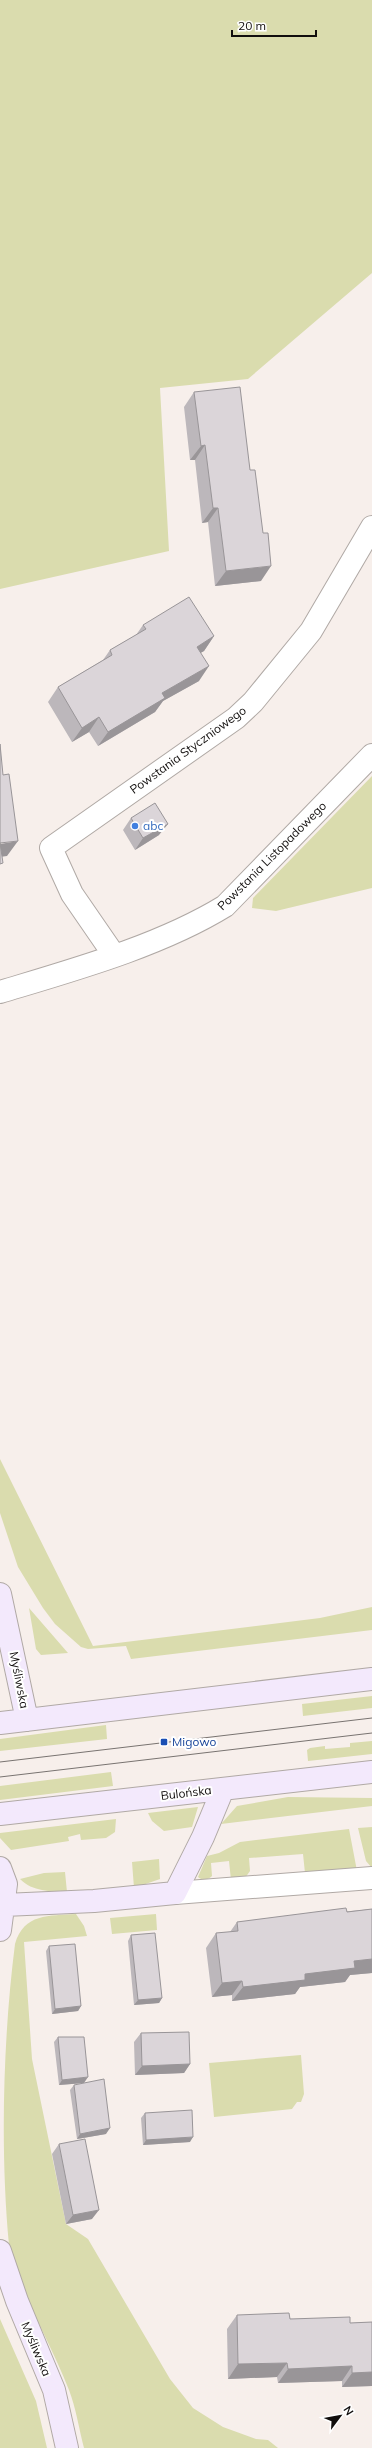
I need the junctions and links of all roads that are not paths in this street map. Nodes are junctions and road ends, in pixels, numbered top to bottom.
1 (372, 527) edge
2 (372, 755) edge
3 (114, 955) junction
4 (0, 992) edge
5 (0, 1594) edge
6 (372, 1679) edge
7 (27, 1720) junction
8 (0, 1723) edge
9 (372, 1772) edge
10 (223, 1789) junction
11 (0, 1814) edge
12 (0, 1868) edge
13 (372, 1878) edge
14 (175, 1893) junction
15 (4, 1905) junction
16 (0, 1930) edge
17 (0, 2251) edge
18 (67, 2448) edge

1 - 3 street, Powstania Styczniowego
2 - 3 street, Powstania Listopadowego
3 - 4 street, Powstania Listopadowego
5 - 7 main road, Myśliwska
6 - 7 main road
7 - 8 main road
9 - 10 main road, Bulońska
10 - 11 main road, Bulońska
10 - 14 main road
12 - 15 main road
13 - 14 street
14 - 15 main road
15 - 16 main road
17 - 18 main road, Myśliwska

